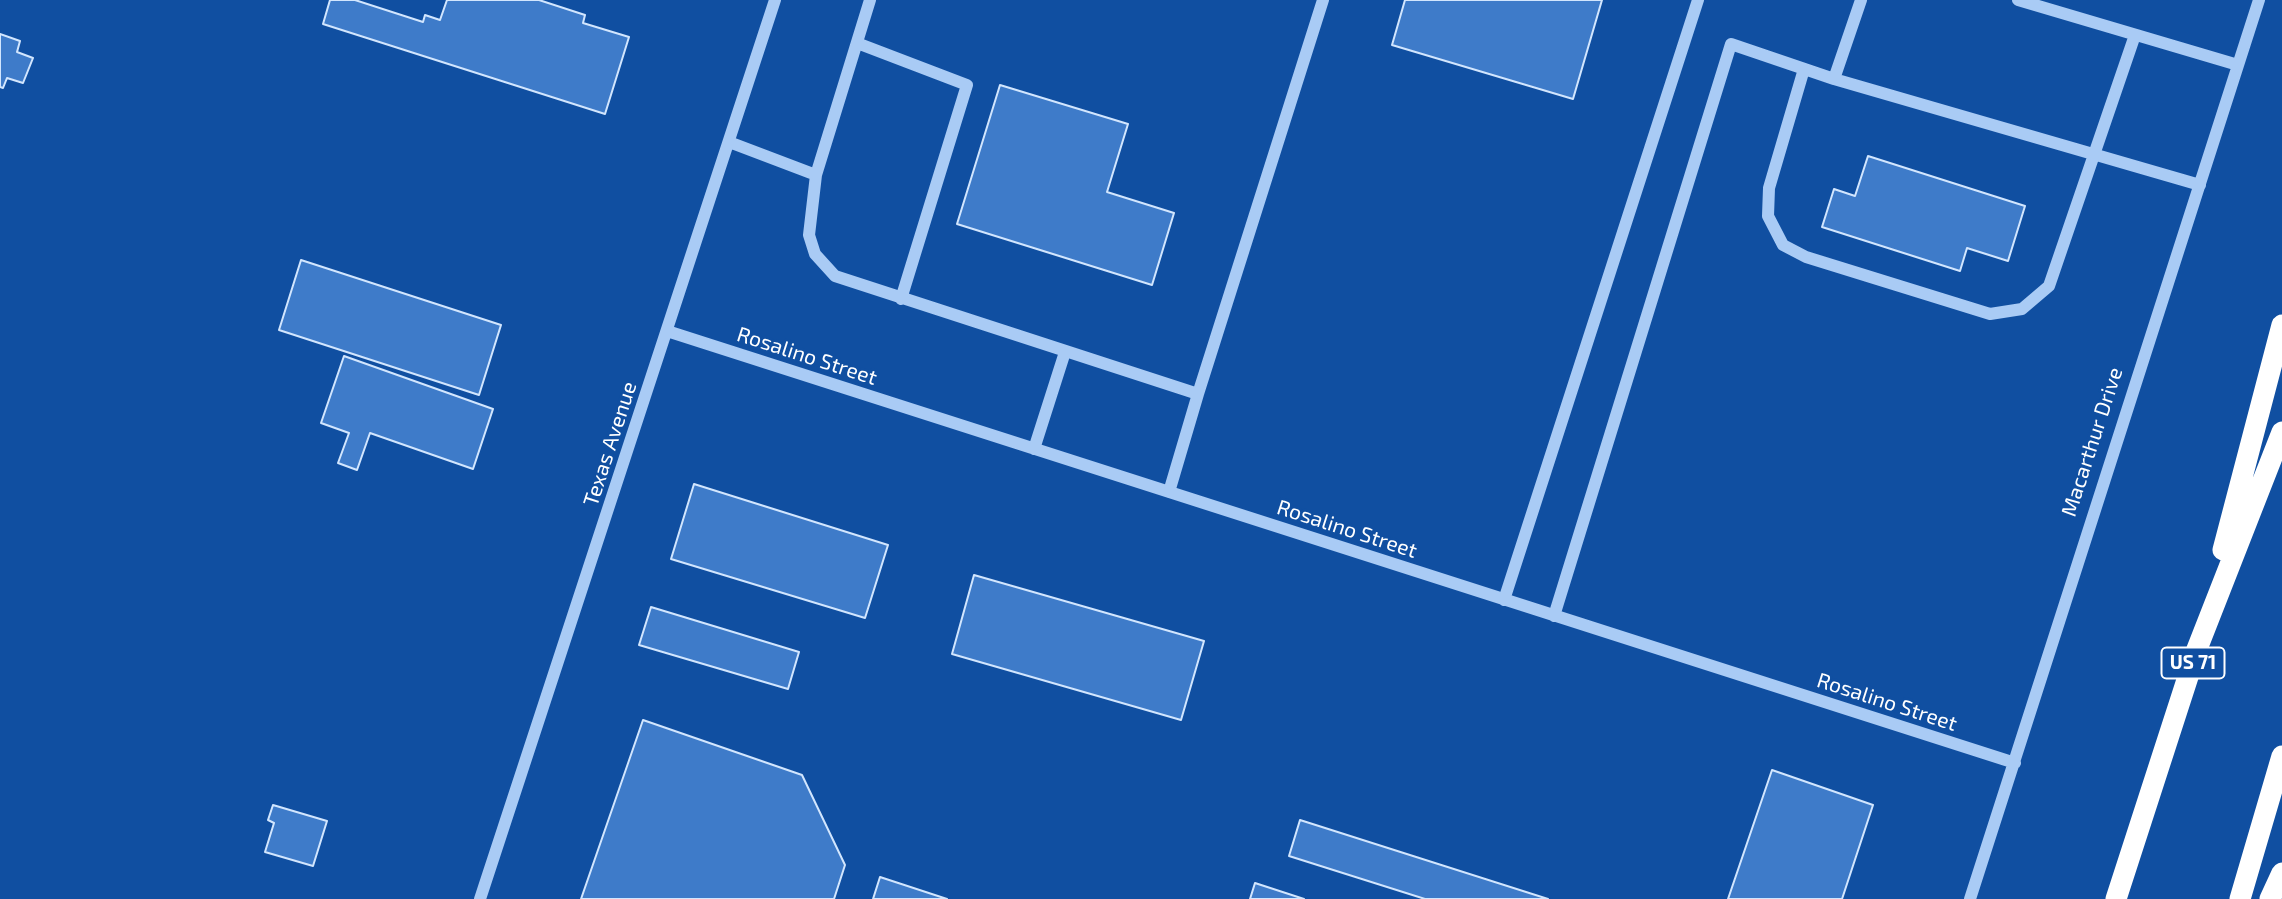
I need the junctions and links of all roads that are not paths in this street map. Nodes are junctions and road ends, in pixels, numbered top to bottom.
1 (775, 0) edge
2 (870, 0) edge
3 (1323, 0) edge
4 (1698, 0) edge
5 (1861, 0) edge
6 (2018, 0) edge
7 (2259, 0) edge
8 (2135, 35) junction
9 (857, 43) junction
10 (2238, 65) junction
11 (1804, 69) junction
12 (1834, 79) junction
13 (729, 142) junction
14 (2094, 155) junction
15 (816, 175) junction
16 (2200, 185) junction
17 (901, 299) junction
18 (2282, 325) edge
19 (667, 331) junction
20 (1065, 352) junction
21 (1198, 394) junction
22 (2282, 432) edge
23 (1034, 449) junction
24 (1169, 492) junction
25 (1504, 600) junction
26 (1554, 616) junction
27 (2197, 649) junction
28 (2282, 756) edge
29 (2015, 763) junction
30 (2282, 873) edge
31 (480, 899) edge
32 (1970, 899) edge
33 (2116, 899) edge
34 (2240, 899) edge
35 (2270, 899) edge

1 - 13 street, Texas Avenue
2 - 9 street
3 - 21 street
4 - 25 street
5 - 12 street
6 - 8 street
7 - 10 street, Macarthur Drive
8 - 10 street
8 - 14 street
9 - 15 street
9 - 17 street
10 - 16 street, Macarthur Drive
11 - 12 street
11 - 14 street
11 - 26 street
12 - 14 street
13 - 15 street
13 - 19 street, Texas Avenue
14 - 16 street
15 - 17 street
16 - 29 street, Macarthur Drive
17 - 20 street
18 - 27 highway
19 - 23 street, Rosalino Street
19 - 31 street, Texas Avenue
20 - 21 street
20 - 23 street
21 - 24 street
22 - 27 highway, US 71
23 - 24 street, Rosalino Street
24 - 25 street, Rosalino Street
25 - 26 street, Rosalino Street
26 - 29 street, Rosalino Street
27 - 33 highway, US 71
28 - 34 highway
29 - 32 street, Macarthur Drive
30 - 35 highway

